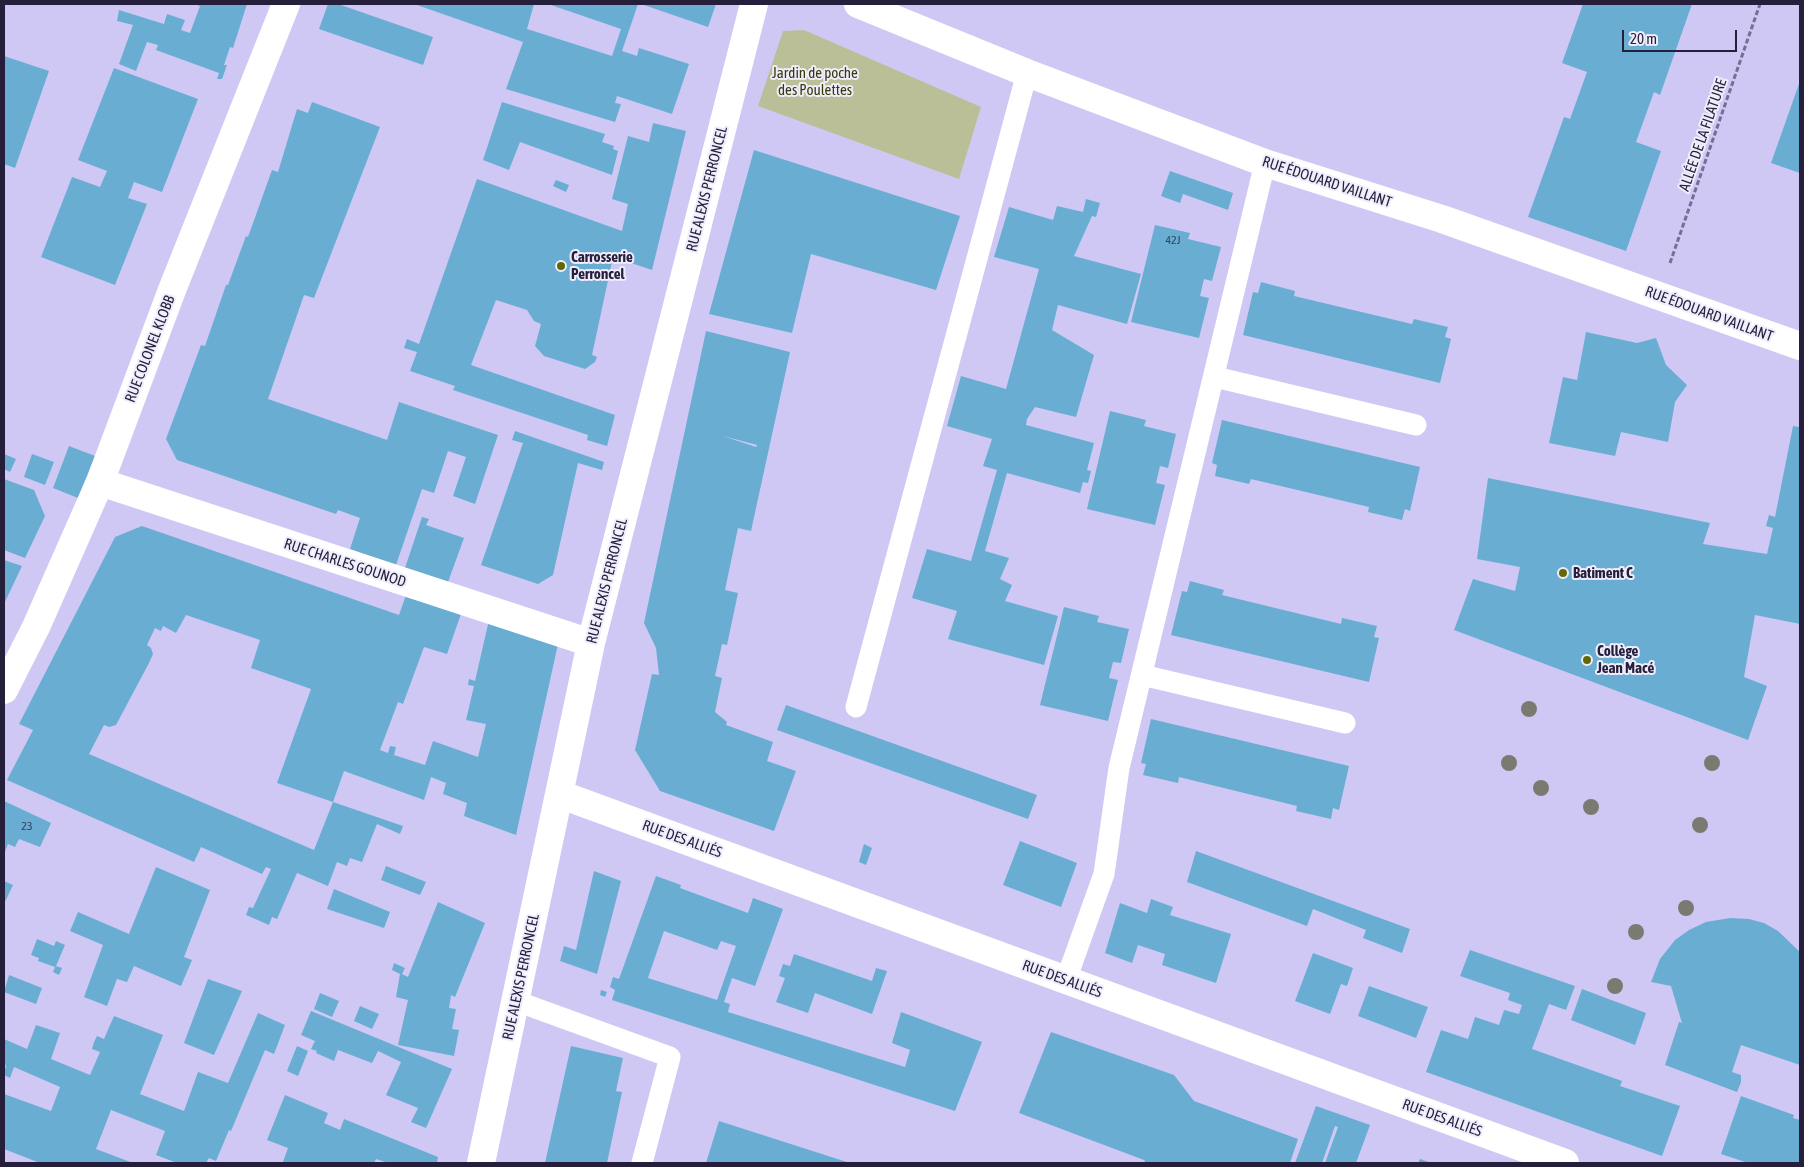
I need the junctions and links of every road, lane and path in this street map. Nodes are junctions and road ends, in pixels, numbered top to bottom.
1 (286, 4) edge
2 (754, 4) edge
3 (858, 4) edge
4 (1760, 4) edge
5 (1027, 73) junction
6 (1265, 163) junction
7 (1670, 264) dead end
8 (1800, 346) edge
9 (1215, 377) junction
10 (1416, 425) dead end
11 (100, 482) junction
12 (591, 643) junction
13 (1142, 675) junction
14 (4, 690) edge
15 (856, 707) dead end
16 (1345, 723) dead end
17 (559, 794) junction
18 (1066, 980) junction
19 (516, 1001) junction
20 (482, 1163) edge
21 (642, 1163) edge
22 (1565, 1163) edge

1 - 11 street, RUE COLONEL KLOBB
2 - 12 street, RUE ALEXIS PERRONCEL
3 - 5 street, RUE ÉDOUARD VAILLANT
4 - 7 path, ALLÉE DE LA FILATURE
5 - 6 street, RUE ÉDOUARD VAILLANT
5 - 15 lane
6 - 8 street, RUE ÉDOUARD VAILLANT
6 - 9 lane
9 - 10 lane
9 - 13 lane
11 - 12 street, RUE CHARLES GOUNOD
11 - 14 street, RUE COLONEL KLOBB
12 - 17 street, RUE ALEXIS PERRONCEL
13 - 16 lane
13 - 18 lane
17 - 18 street, RUE DES ALLIÉS
17 - 19 street, RUE ALEXIS PERRONCEL
18 - 22 street, RUE DES ALLIÉS
19 - 20 street, RUE ALEXIS PERRONCEL
19 - 21 lane

